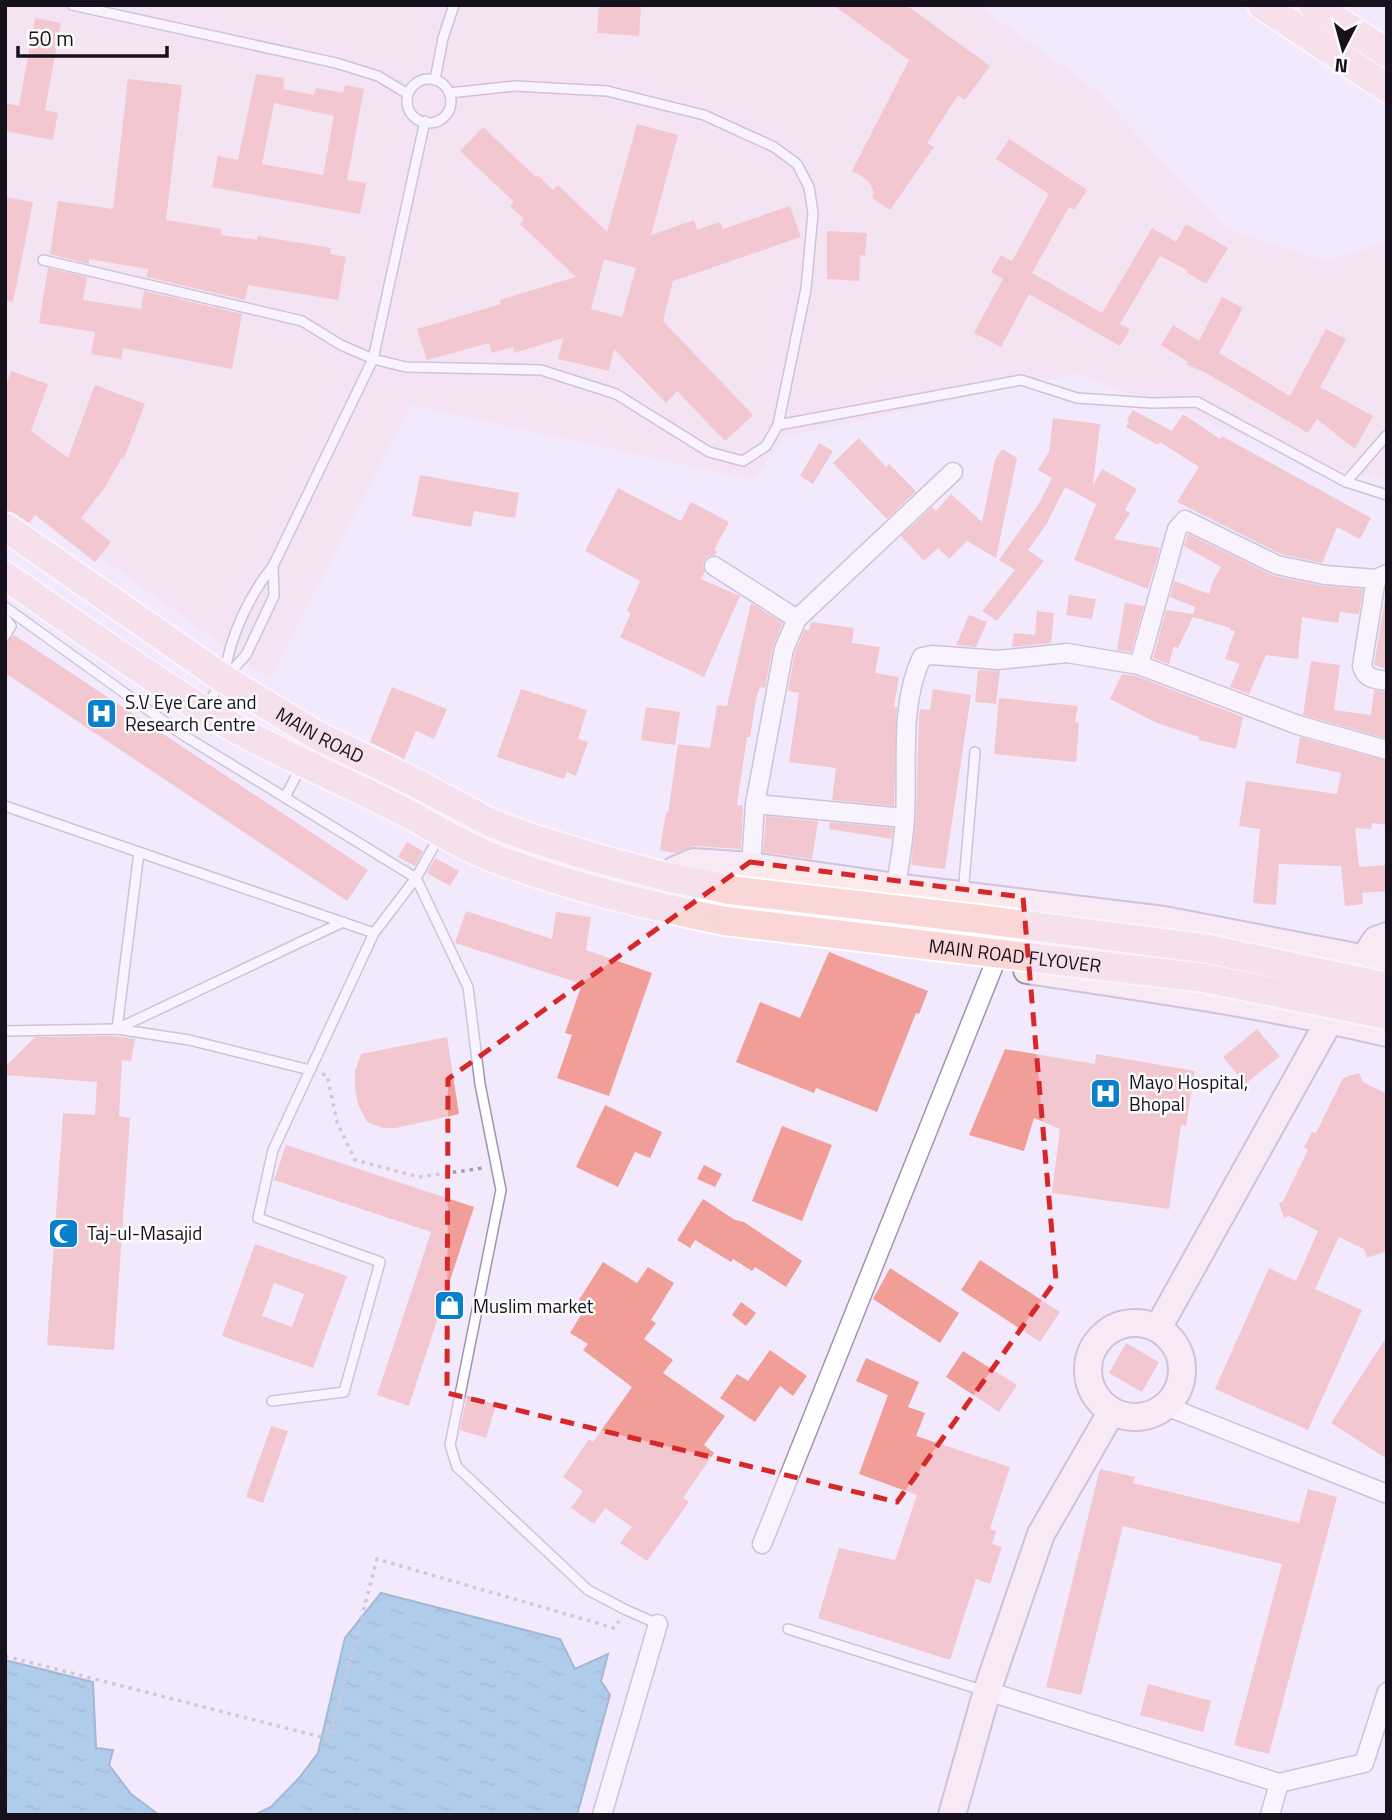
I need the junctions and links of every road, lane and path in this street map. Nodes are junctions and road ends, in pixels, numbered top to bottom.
1 (72, 5) edge
2 (454, 5) edge
3 (1262, 5) edge
4 (1314, 5) edge
5 (1387, 53) edge
6 (435, 80) junction
7 (1387, 88) edge
8 (449, 93) junction
9 (408, 94) junction
10 (425, 121) junction
11 (43, 260) dead end
12 (373, 359) junction
13 (778, 425) junction
14 (1387, 436) edge
15 (953, 472) dead end
16 (1346, 482) junction
17 (1387, 495) edge
18 (5, 527) edge
19 (273, 566) junction
20 (714, 566) dead end
21 (5, 576) edge
22 (1381, 577) edge
23 (5, 607) edge
24 (5, 618) edge
25 (797, 619) junction
26 (5, 636) edge
27 (1139, 665) junction
28 (224, 680) junction
29 (1387, 681) edge
30 (204, 710) junction
31 (1387, 750) edge
32 (975, 752) dead end
33 (304, 762) junction
34 (285, 797) junction
35 (755, 804) junction
36 (5, 806) edge
37 (905, 818) junction
38 (441, 834) junction
39 (139, 852) junction
40 (751, 866) junction
41 (667, 877) junction
42 (416, 878) junction
43 (896, 887) junction
44 (962, 895) junction
45 (642, 904) junction
46 (343, 922) junction
47 (374, 933) junction
48 (1387, 936) edge
49 (1376, 960) edge
50 (994, 965) junction
51 (1387, 987) edge
52 (1387, 1015) edge
53 (1329, 1020) junction
54 (117, 1028) junction
55 (5, 1031) edge
56 (1387, 1034) edge
57 (310, 1070) junction
58 (496, 1167) junction
59 (1158, 1328) junction
60 (272, 1401) dead end
61 (1166, 1406) junction
62 (1112, 1411) junction
63 (1387, 1494) edge
64 (762, 1544) dead end
65 (626, 1610) junction
66 (659, 1624) joint
67 (788, 1629) dead end
68 (5, 1656) edge
69 (987, 1691) junction
70 (1387, 1692) edge
71 (1279, 1783) junction
72 (602, 1815) edge
73 (952, 1815) edge
74 (1270, 1815) edge

1 - 9 lane
2 - 6 lane
3 - 7 main road
4 - 5 main road
6 - 8 lane
6 - 9 lane
8 - 10 lane
8 - 13 lane
9 - 10 lane
10 - 12 lane
11 - 12 lane
12 - 13 lane
12 - 19 lane
13 - 16 lane
14 - 16 lane
15 - 25 street
16 - 17 lane
18 - 28 main road, MAIN ROAD
19 - 28 lane
19 - 28 lane
20 - 25 street
21 - 30 main road, MAIN ROAD
22 - 27 street
22 - 29 street
23 - 34 lane
24 - 26 lane
25 - 35 street
27 - 31 street
27 - 37 street
28 - 30 lane
28 - 41 main road, MAIN ROAD
30 - 33 main road, MAIN ROAD
32 - 44 lane
33 - 34 lane
33 - 38 main road, MAIN ROAD
34 - 42 lane
35 - 37 street
35 - 40 street
36 - 39 lane
37 - 43 street
38 - 42 lane
38 - 45 main road, MAIN ROAD
39 - 46 lane
39 - 54 lane
40 - 41 street
40 - 43 street
41 - 51 main road, MAIN ROAD FLYOVER, bridge
42 - 47 lane
42 - 58 lane
43 - 44 street
44 - 49 street
45 - 50 street
45 - 52 main road, MAIN ROAD FLYOVER, bridge
46 - 47 lane
46 - 54 lane
47 - 57 lane
48 - 49 street
49 - 53 street
50 - 53 street
50 - 64 street
53 - 56 street
53 - 59 street
54 - 55 lane
54 - 57 lane
57 - 58 path
57 - 60 lane
58 - 65 lane
59 - 61 street
59 - 62 street
61 - 62 street
61 - 63 street
62 - 69 street
65 - 66 lane
65 - 68 path
66 - 72 street
67 - 69 lane
69 - 71 street
69 - 73 street
70 - 71 street
71 - 74 street

